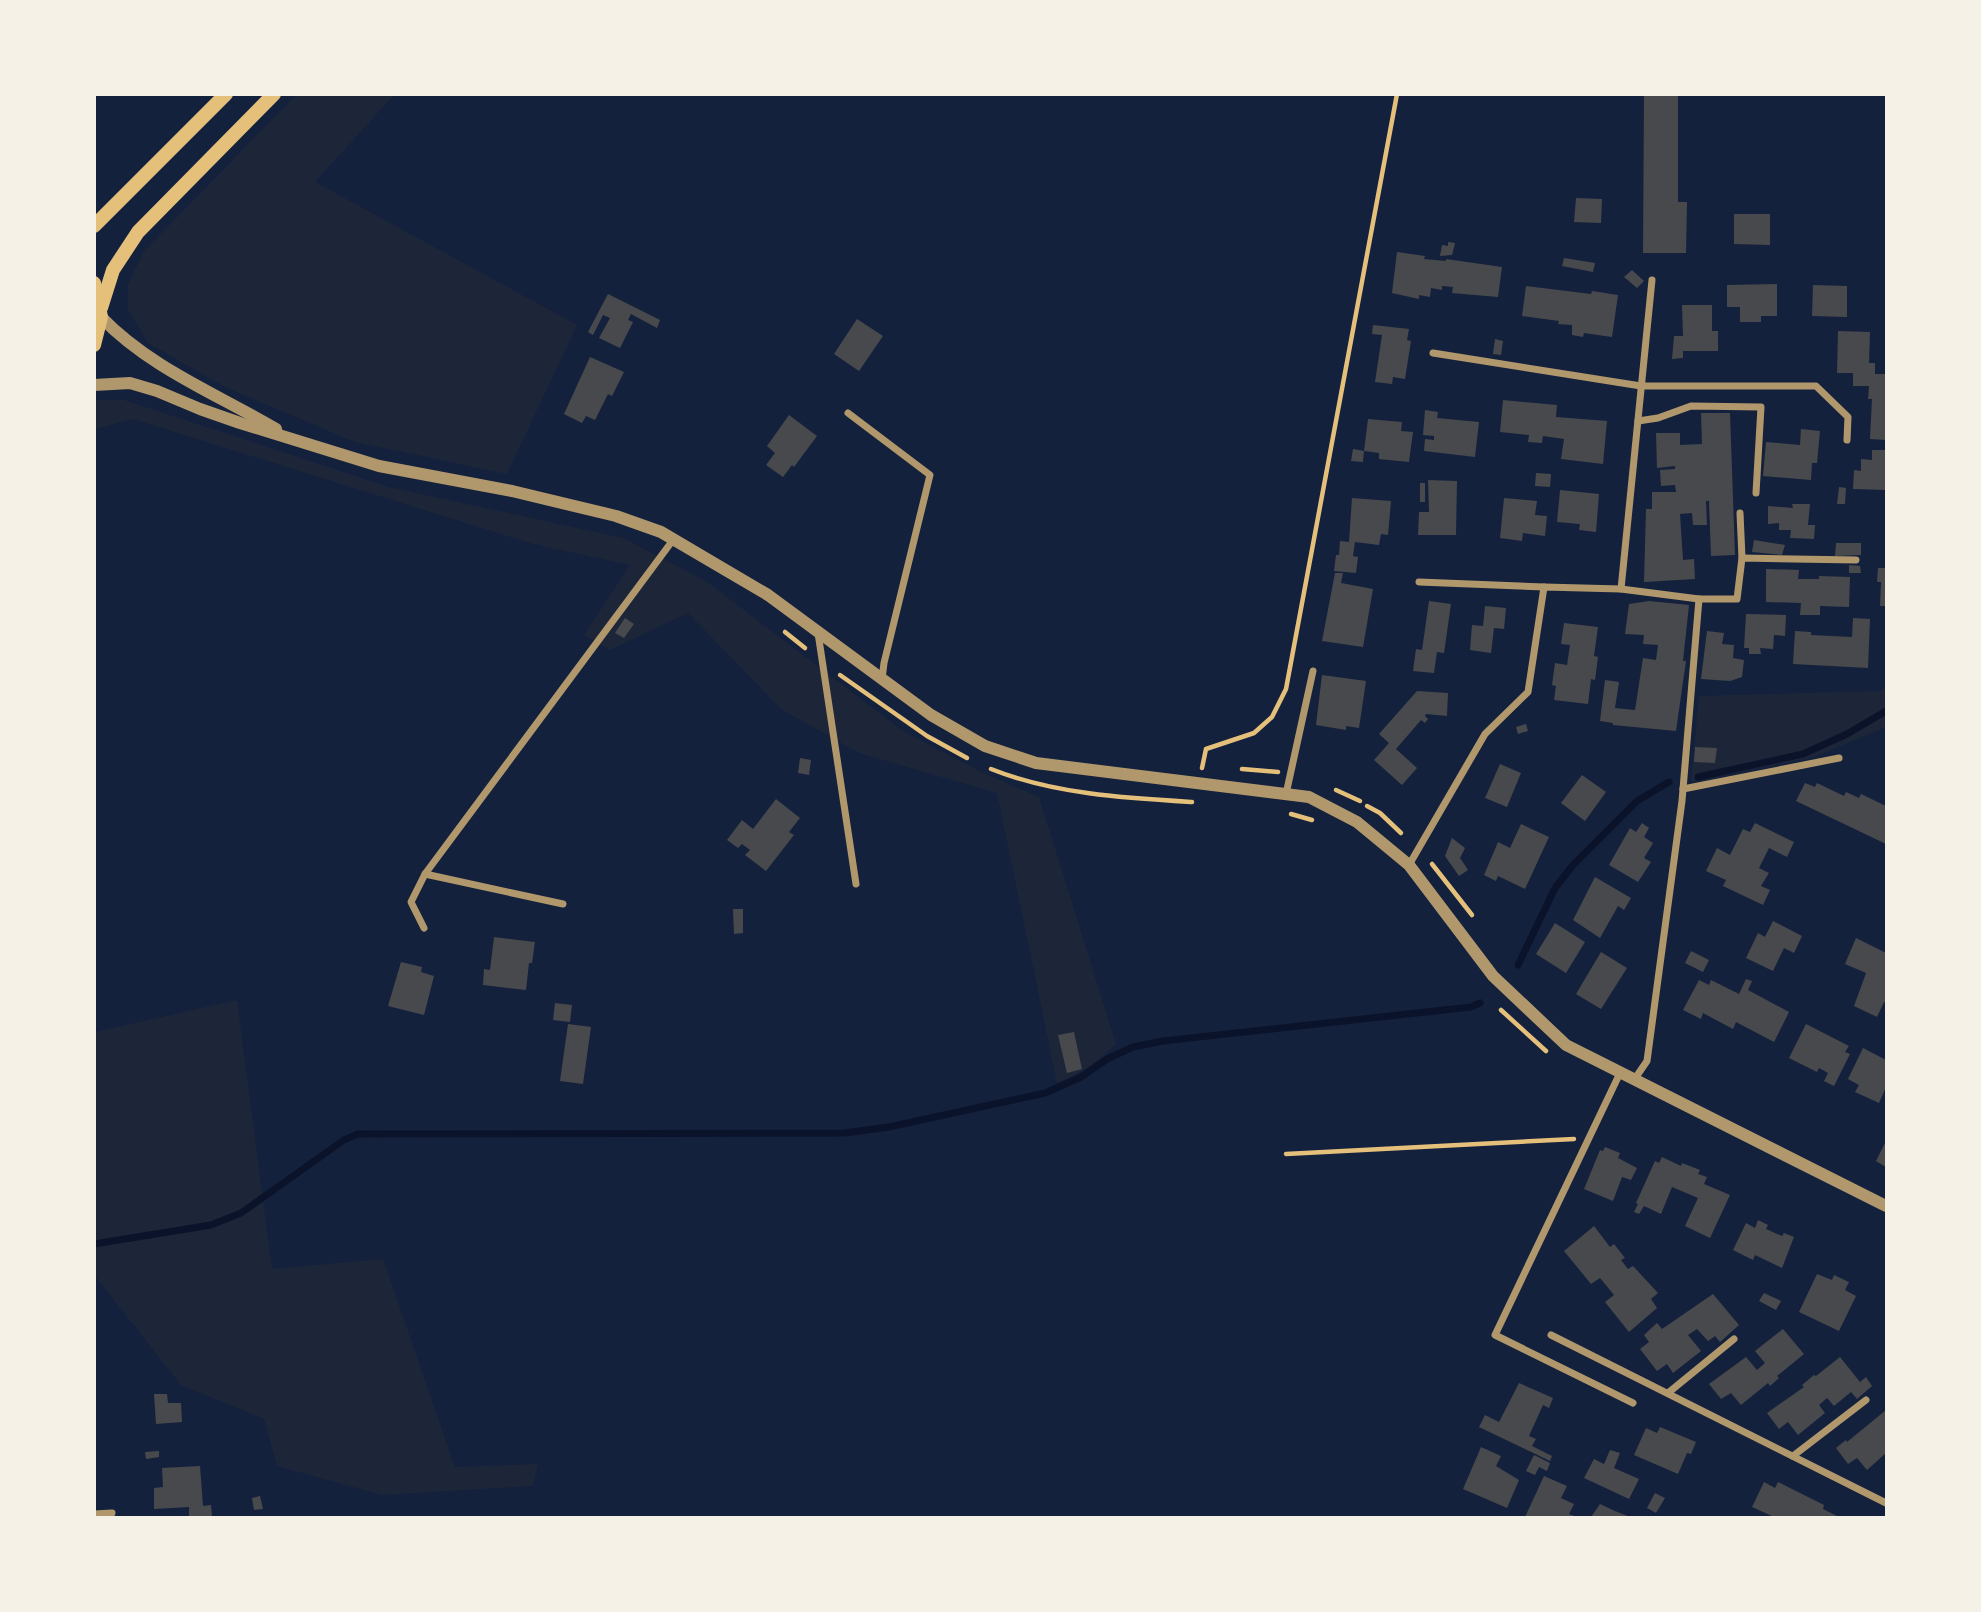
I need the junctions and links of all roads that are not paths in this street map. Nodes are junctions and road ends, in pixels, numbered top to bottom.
1 (226, 94) edge
2 (274, 94) edge
3 (94, 226) edge
4 (1652, 280) dead end
5 (94, 283) edge
6 (101, 312) junction
7 (94, 345) edge
8 (1433, 353) dead end
9 (94, 385) edge
10 (1641, 386) junction
11 (848, 413) dead end
12 (1638, 421) junction
13 (295, 440) junction
14 (1847, 440) dead end
15 (1756, 493) dead end
16 (1740, 513) dead end
17 (674, 540) junction
18 (1742, 558) junction
19 (1856, 560) dead end
20 (1419, 582) dead end
21 (1544, 587) junction
22 (1621, 589) junction
23 (1699, 598) junction
24 (818, 632) junction
25 (1312, 671) dead end
26 (882, 679) junction
27 (1839, 758) dead end
28 (1683, 789) junction
29 (1286, 794) junction
30 (1409, 865) junction
31 (425, 874) junction
32 (856, 884) dead end
33 (563, 904) dead end
34 (424, 928) dead end
35 (1620, 1073) junction
36 (1634, 1080) junction
37 (1886, 1206) edge
38 (1551, 1335) dead end
39 (1734, 1339) dead end
40 (1668, 1393) junction
41 (1866, 1400) dead end
42 (1633, 1404) dead end
43 (1793, 1456) junction
44 (1886, 1503) edge
45 (112, 1513) dead end
46 (94, 1514) edge

1 - 3 main road
2 - 6 main road
4 - 10 street
5 - 6 main road
6 - 7 main road
6 - 13 street
8 - 10 street
9 - 13 street
10 - 12 street
10 - 14 street
11 - 26 street
12 - 15 street
12 - 22 street
13 - 17 street
16 - 18 street
17 - 24 street
17 - 31 street
18 - 19 street
18 - 23 street
20 - 21 street
21 - 22 street
21 - 30 street
22 - 23 street
23 - 28 street
24 - 26 street
24 - 32 street
25 - 29 street
26 - 29 street
27 - 28 street
28 - 36 street
29 - 30 street
30 - 35 street
31 - 33 street
31 - 34 street
35 - 36 street
35 - 42 street
36 - 37 street
38 - 40 street
39 - 40 street
40 - 43 street
41 - 43 street
43 - 44 street
45 - 46 street

